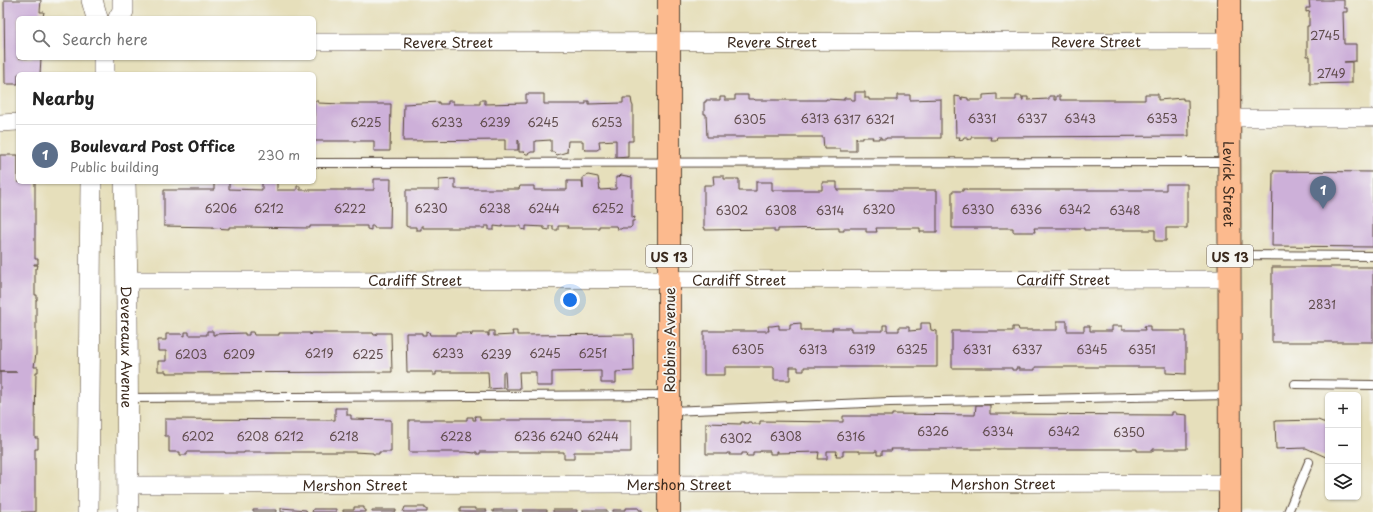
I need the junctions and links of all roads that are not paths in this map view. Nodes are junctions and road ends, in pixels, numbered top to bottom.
1 (92, 0) edge
2 (124, 0) edge
3 (669, 0) edge
4 (1229, 0) edge
5 (96, 16) edge
6 (120, 16) edge
7 (1229, 41) junction
8 (316, 42) edge
9 (669, 42) junction
10 (104, 60) edge
11 (104, 72) edge
12 (1229, 118) junction
13 (1373, 118) edge
14 (0, 122) edge
15 (16, 122) edge
16 (1229, 162) junction
17 (316, 163) edge
18 (669, 163) junction
19 (91, 184) edge
20 (126, 184) edge
21 (1230, 256) junction
22 (1373, 256) edge
23 (1230, 279) junction
24 (128, 280) junction
25 (669, 280) junction
26 (1295, 384) dead end
27 (1373, 385) edge
28 (1230, 395) junction
29 (127, 398) junction
30 (669, 403) junction
31 (1309, 462) dead end
32 (1230, 483) junction
33 (669, 484) junction
34 (128, 485) junction
35 (88, 512) edge
36 (128, 512) edge
37 (669, 512) edge
38 (1230, 512) edge
39 (1288, 512) edge

1 - 5 street
2 - 6 street
3 - 9 highway, Robbins Avenue / US 13
4 - 7 highway, Levick Street / US 13
7 - 9 street, Revere Street
7 - 12 highway, Levick Street / US 13
8 - 9 street, Revere Street
9 - 18 highway, Robbins Avenue / US 13
10 - 11 street
12 - 13 street
12 - 16 highway, Levick Street / US 13
14 - 15 street
16 - 18 lane
16 - 21 highway, Levick Street / US 13
17 - 18 lane
18 - 25 highway, Robbins Avenue / US 13
19 - 35 street
20 - 24 street, Devereaux Avenue
21 - 22 lane
21 - 23 highway, Levick Street / US 13
23 - 25 street, Cardiff Street
23 - 28 highway, Levick Street / US 13
24 - 25 street, Cardiff Street
24 - 29 street, Devereaux Avenue
25 - 30 highway, Robbins Avenue / US 13
26 - 27 lane
28 - 30 lane
28 - 32 highway, Levick Street / US 13
29 - 30 lane
29 - 34 street, Devereaux Avenue
30 - 33 highway, Robbins Avenue / US 13
31 - 39 lane
32 - 33 street, Mershon Street
32 - 38 highway, Levick Street / US 13
33 - 34 street, Mershon Street
33 - 37 highway, Robbins Avenue / US 13
34 - 36 street, Devereaux Avenue

